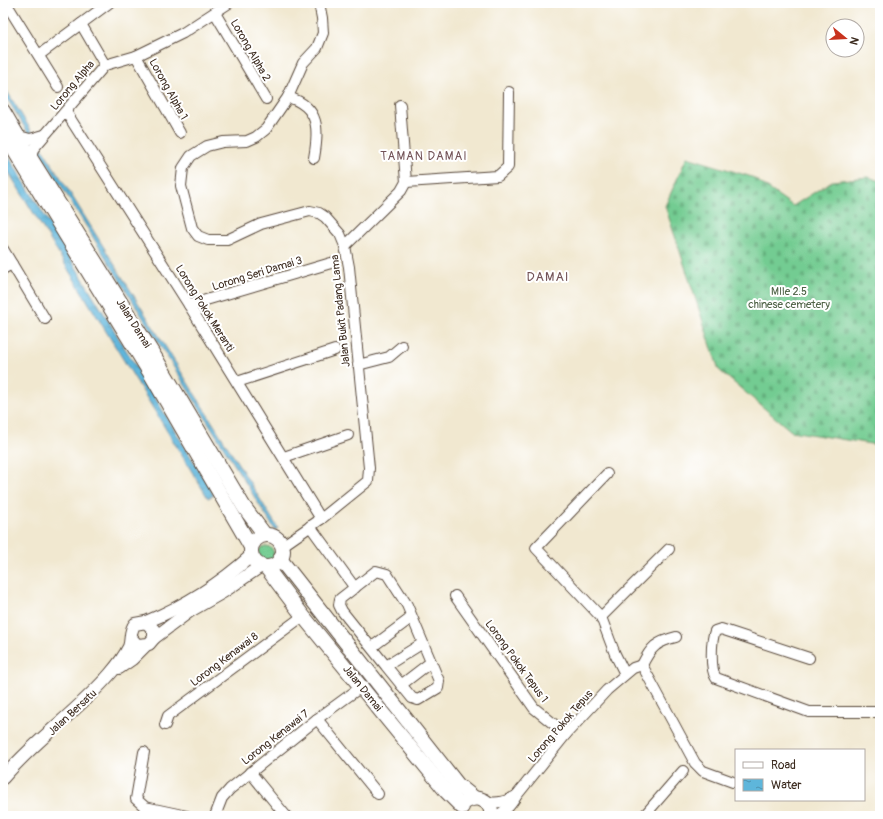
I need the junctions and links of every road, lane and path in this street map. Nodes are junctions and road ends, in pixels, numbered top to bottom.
1 (6, 3) edge
2 (109, 3) edge
3 (229, 3) edge
4 (319, 3) edge
5 (215, 13) junction
6 (81, 24) junction
7 (39, 55) junction
8 (136, 56) junction
9 (105, 65) junction
10 (58, 87) dead end
11 (509, 92) dead end
12 (288, 97) junction
13 (266, 99) dead end
14 (400, 105) dead end
15 (3, 110) edge
16 (66, 112) junction
17 (3, 132) edge
18 (180, 133) dead end
19 (44, 135) junction
20 (19, 136) junction
21 (314, 158) dead end
22 (31, 159) junction
23 (406, 182) junction
24 (345, 246) junction
25 (3, 249) edge
26 (331, 263) dead end
27 (8, 267) edge
28 (189, 305) junction
29 (45, 319) dead end
30 (402, 346) dead end
31 (335, 350) dead end
32 (358, 365) junction
33 (236, 382) junction
34 (348, 435) dead end
35 (284, 456) junction
36 (607, 474) dead end
37 (321, 519) junction
38 (310, 526) junction
39 (265, 535) junction
40 (670, 549) dead end
41 (252, 551) junction
42 (281, 552) junction
43 (264, 567) junction
44 (355, 588) junction
45 (455, 596) dead end
46 (303, 616) junction
47 (601, 617) junction
48 (412, 618) junction
49 (146, 622) junction
50 (676, 638) dead end
51 (132, 639) junction
52 (150, 642) junction
53 (423, 643) junction
54 (372, 647) junction
55 (809, 658) dead end
56 (431, 662) junction
57 (642, 665) junction
58 (386, 666) junction
59 (111, 673) junction
60 (625, 674) junction
61 (401, 684) junction
62 (361, 687) junction
63 (880, 712) edge
64 (317, 719) junction
65 (165, 725) dead end
66 (566, 734) junction
67 (144, 752) dead end
68 (682, 771) dead end
69 (250, 772) junction
70 (3, 778) edge
71 (733, 782) dead end
72 (378, 794) dead end
73 (517, 795) junction
74 (474, 798) junction
75 (489, 809) edge
76 (462, 811) edge
77 (187, 816) edge
78 (215, 816) edge
79 (286, 816) edge
80 (496, 816) edge
81 (644, 816) edge

1 - 7 street
2 - 6 street
3 - 5 street, Lorong Alpha
4 - 12 street, Jalan Bukit Padang Lama
5 - 8 street, Lorong Alpha
5 - 13 street, Lorong Alpha 2
6 - 7 street
6 - 9 street
7 - 10 street
8 - 9 street, Lorong Alpha
8 - 18 street, Lorong Alpha 1
9 - 16 street, Lorong Alpha
11 - 23 street
12 - 21 street
12 - 24 street, Jalan Bukit Padang Lama
14 - 23 street
15 - 20 main road, Jalan Damai
16 - 19 street, Lorong Alpha
16 - 28 street, Lorong Pokok Meranti
17 - 41 main road, Jalan Damai
19 - 20 street
19 - 22 street, Lorong Alpha
20 - 22 main road, Jalan Damai
22 - 39 main road, Jalan Damai
23 - 24 street
24 - 32 street, Jalan Bukit Padang Lama
25 - 27 street
26 - 28 street, Lorong Seri Damai 3
27 - 29 street
28 - 33 street, Lorong Pokok Meranti
30 - 32 street
31 - 33 street
32 - 37 street, Jalan Bukit Padang Lama
33 - 35 street, Lorong Pokok Meranti
34 - 35 street
35 - 37 street, Lorong Pokok Meranti
36 - 47 street
37 - 38 street, Jalan Bukit Padang Lama
38 - 42 street, Jalan Bukit Padang Lama
38 - 44 street
39 - 41 main road
39 - 42 main road
40 - 47 street
41 - 43 main road
41 - 49 street
42 - 43 main road
42 - 74 main road, Jalan Damai
43 - 46 main road, Jalan Damai
43 - 52 street
44 - 48 street
44 - 54 street
45 - 66 street, Lorong Pokok Tepus 1
46 - 62 main road, Jalan Damai
46 - 65 street, Lorong Kenawai 8
47 - 60 street
48 - 53 street
48 - 54 street
49 - 51 street
49 - 52 street
50 - 57 street
51 - 52 street
51 - 59 street, Jalan Bersatu
52 - 59 street
53 - 56 street
53 - 58 street
54 - 58 street
55 - 63 street
56 - 61 street
56 - 61 street
57 - 60 street, Lorong Pokok Tepus
57 - 71 street
58 - 61 street
59 - 70 street, Jalan Bersatu
60 - 66 street, Lorong Pokok Tepus
62 - 64 street, Lorong Kenawai 7
62 - 76 main road, Jalan Damai
64 - 69 street, Lorong Kenawai 7
64 - 72 street
66 - 73 street, Lorong Pokok Tepus
67 - 77 street
68 - 81 street
69 - 78 street, Lorong Kenawai 7
69 - 79 street
73 - 75 street, Lorong Pokok Tepus
73 - 80 street, Lorong Pokok Tepus
74 - 75 main road
74 - 76 main road

